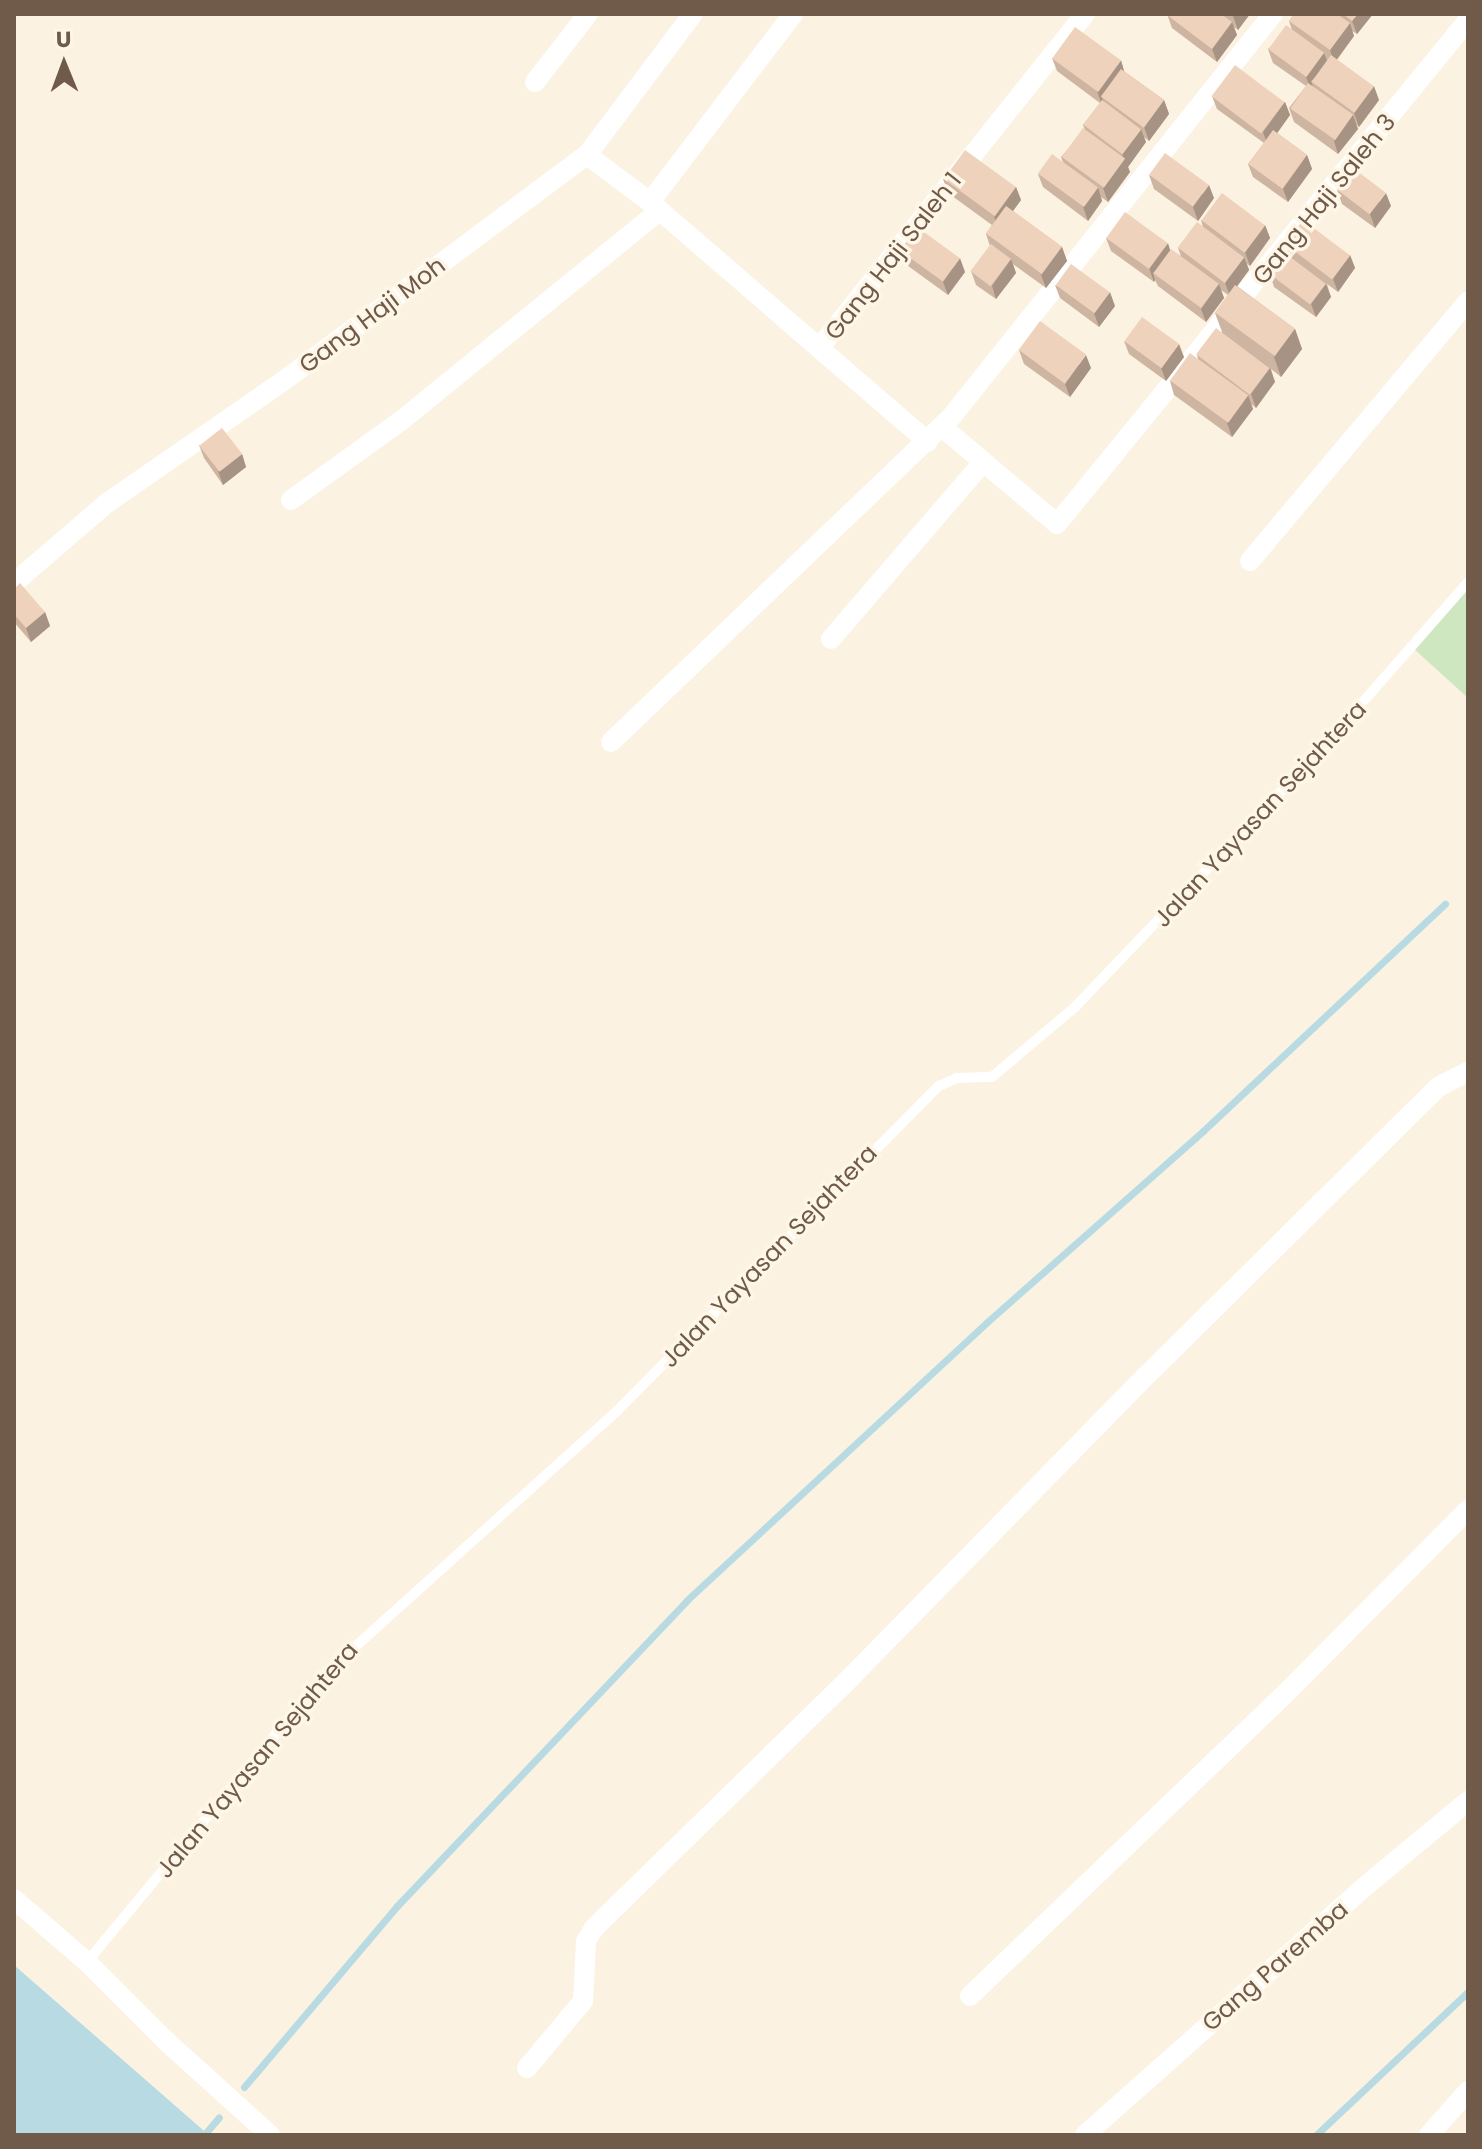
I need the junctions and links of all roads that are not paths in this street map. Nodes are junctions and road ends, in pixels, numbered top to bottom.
1 (588, 14) edge
2 (693, 14) edge
3 (793, 14) edge
4 (1085, 14) edge
5 (1273, 14) edge
6 (1468, 20) edge
7 (535, 82) dead end
8 (587, 155) junction
9 (655, 206) junction
10 (1468, 301) edge
11 (820, 347) junction
12 (935, 435) junction
13 (983, 462) junction
14 (291, 500) dead end
15 (1250, 561) dead end
16 (1468, 582) edge
17 (14, 583) edge
18 (831, 639) dead end
19 (611, 742) dead end
20 (1468, 1072) edge
21 (1468, 1510) edge
22 (1468, 1801) edge
23 (14, 1899) edge
24 (87, 1962) junction
25 (970, 1996) dead end
26 (527, 2068) dead end
27 (1468, 2091) edge
28 (270, 2135) edge
29 (1085, 2135) edge
30 (1429, 2135) edge

1 - 7 street
2 - 8 street, Gang Haji Moh
3 - 9 street
4 - 11 street, Gang Haji Saleh 1
5 - 12 street
6 - 13 street, Gang Haji Saleh 3
8 - 9 street
8 - 17 street, Gang Haji Moh
9 - 11 street
9 - 14 street
10 - 15 street
11 - 12 street
12 - 13 street
12 - 19 street
13 - 18 street
16 - 24 lane, Jalan Yayasan Sejahtera
20 - 26 street
21 - 25 street
22 - 29 street, Gang Paremba
23 - 24 street
24 - 28 street
27 - 30 street

